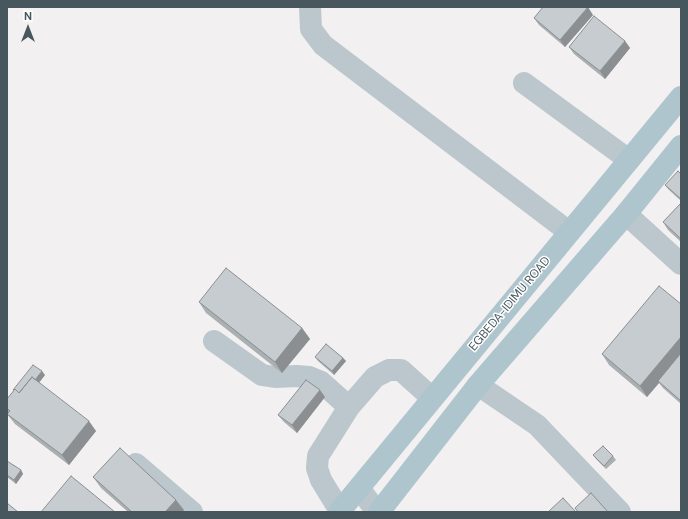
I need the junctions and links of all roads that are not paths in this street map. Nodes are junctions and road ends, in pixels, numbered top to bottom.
1 (310, 7) edge
2 (524, 83) dead end
3 (681, 97) edge
4 (681, 146) edge
5 (629, 160) junction
6 (626, 214) junction
7 (569, 232) junction
8 (681, 264) edge
9 (214, 341) dead end
10 (478, 385) junction
11 (432, 398) junction
12 (349, 407) junction
13 (136, 464) edge
14 (359, 488) junction
15 (340, 511) edge
16 (192, 512) edge
17 (378, 512) edge
18 (620, 512) edge

1 - 7 street
2 - 5 street
3 - 5 main road, EGBEDA-IDIMU ROAD
4 - 6 main road
5 - 7 main road, EGBEDA-IDIMU ROAD
6 - 8 street
6 - 10 main road
7 - 11 main road, EGBEDA-IDIMU ROAD
9 - 12 street
10 - 17 main road
10 - 18 street
11 - 12 street
11 - 14 main road, EGBEDA-IDIMU ROAD
12 - 15 street
13 - 16 street
14 - 15 main road, EGBEDA-IDIMU ROAD
14 - 17 street

